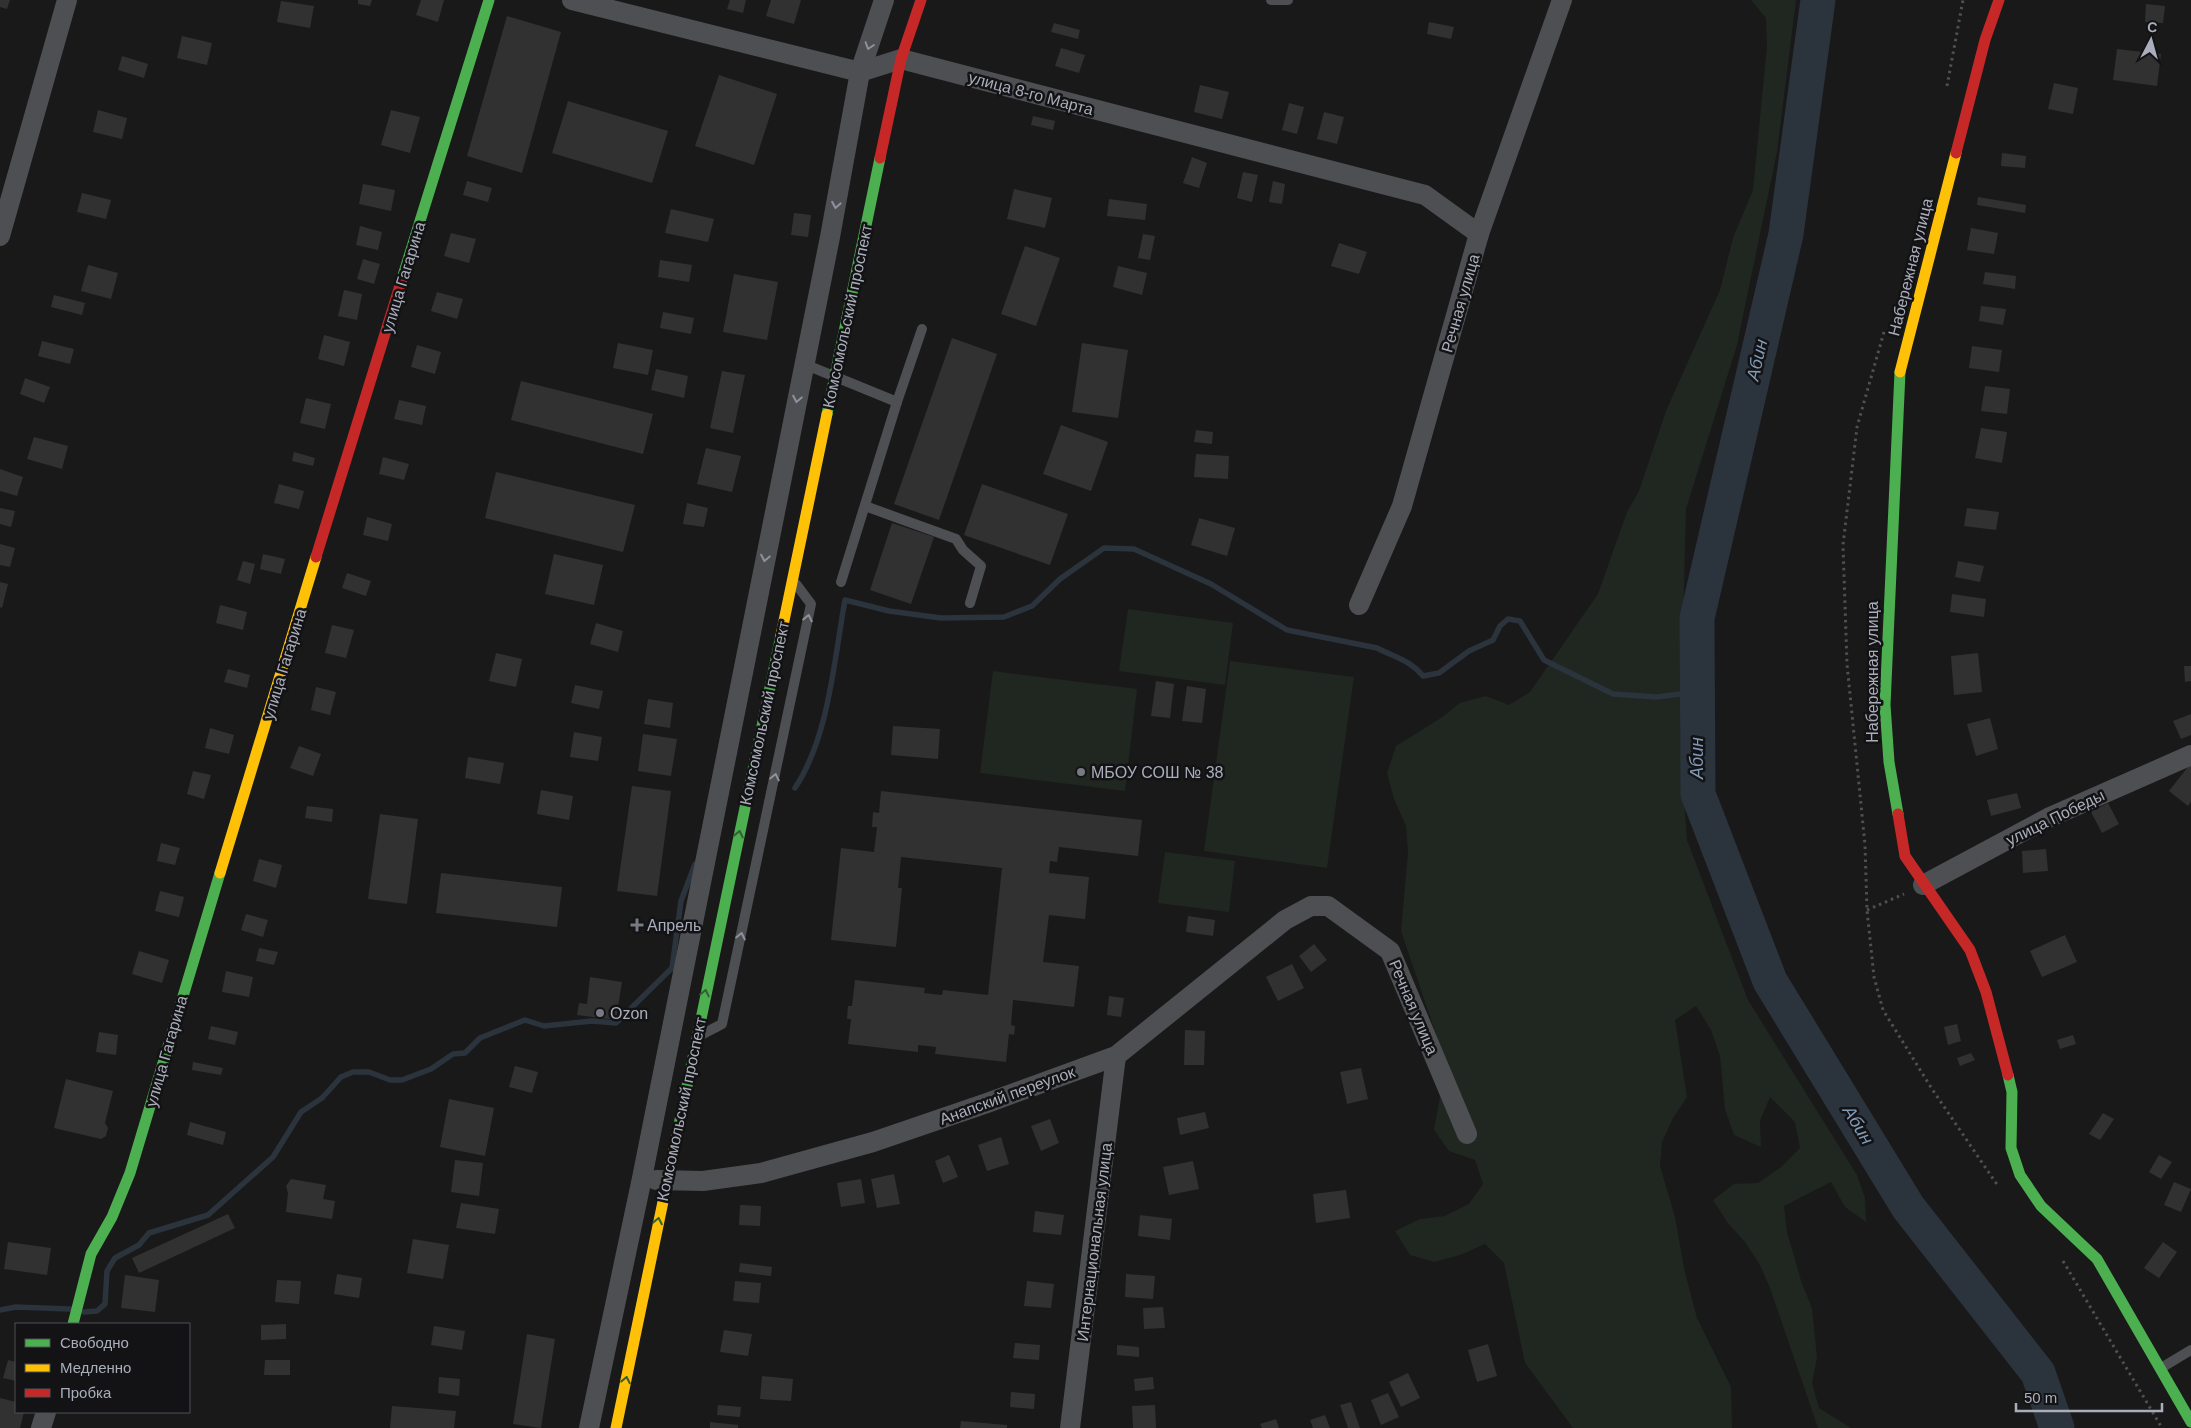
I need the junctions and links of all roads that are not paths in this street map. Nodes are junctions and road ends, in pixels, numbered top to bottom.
1 (67, 0) edge
2 (489, 0) edge
3 (572, 0) edge
4 (884, 0) edge
5 (921, 0) edge
6 (1271, 0) edge
7 (1288, 0) edge
8 (1562, 0) edge
9 (1999, 0) edge
10 (901, 59) junction
11 (860, 72) junction
12 (1479, 234) junction
13 (0, 236) edge
14 (922, 329) dead end
15 (804, 364) junction
16 (834, 377) junction
17 (897, 402) junction
18 (865, 506) junction
19 (792, 579) junction
20 (841, 582) dead end
21 (970, 603) dead end
22 (1359, 605) dead end
23 (2191, 755) edge
24 (1923, 885) junction
25 (1328, 906) joint
26 (696, 1038) junction
27 (1116, 1056) junction
28 (1467, 1134) dead end
29 (642, 1178) junction
30 (666, 1182) junction
31 (73, 1323) edge
32 (2191, 1350) edge
33 (2160, 1369) junction
34 (46, 1413) edge
35 (2191, 1422) edge
36 (41, 1428) edge
37 (589, 1428) edge
38 (616, 1428) edge
39 (1070, 1428) edge

1 - 13 street
2 - 31 street, улица Гагарина
3 - 11 street
4 -> 11 street, Комсомольский проспект
5 - 10 street, Комсомольский проспект
6 - 7 lane
8 - 12 street, Речная улица
9 - 24 street, Набережная улица
10 - 11 street
10 - 12 street, улица 8-го Марта
10 - 16 street, Комсомольский проспект
11 -> 15 street, Комсомольский проспект
12 - 22 street, Речная улица
14 - 17 lane
15 - 16 lane
15 -> 29 street, Комсомольский проспект
16 - 17 lane
16 - 19 street, Комсомольский проспект
17 - 18 lane
18 - 20 lane
18 - 21 lane
26 -> 19 street, Комсомольский проспект
26 -> 19 lane
23 - 24 street, улица Победы
24 - 33 street, Набережная улица
25 - 27 street, Анапский переулок
25 - 28 street, Речная улица
26 - 30 street, Комсомольский проспект
27 - 30 street, Анапский переулок
27 - 39 street, Интернациональная улица
29 - 30 street, Анапский переулок
29 - 37 street, Комсомольский проспект
38 -> 30 street, Комсомольский проспект
32 - 33 lane
33 - 35 street, Набережная улица
34 - 36 street

